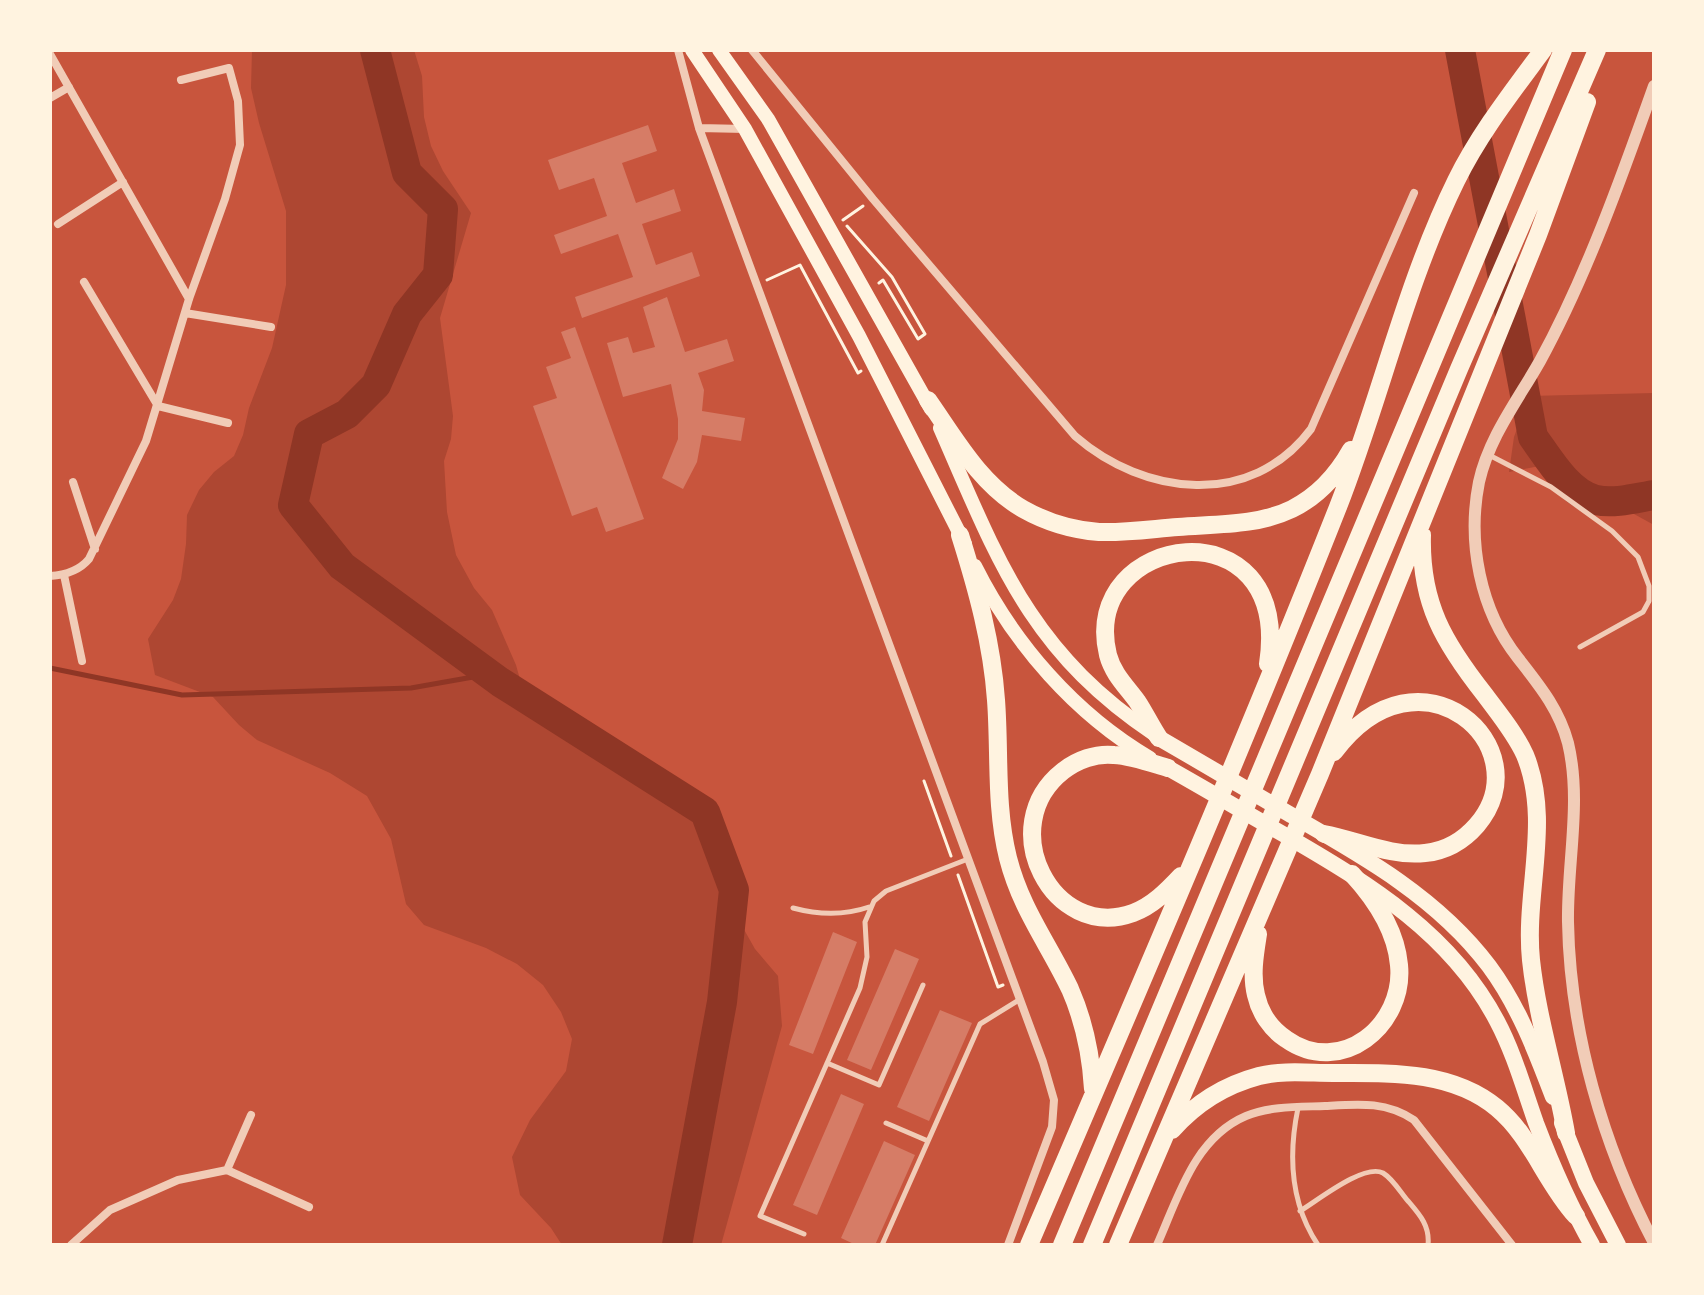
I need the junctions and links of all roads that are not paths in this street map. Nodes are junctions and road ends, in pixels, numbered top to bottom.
1 (678, 50) edge
2 (692, 50) edge
3 (719, 50) edge
4 (752, 50) edge
5 (1543, 50) edge
6 (1563, 50) edge
7 (1597, 50) edge
8 (1604, 50) edge
9 (50, 54) edge
10 (181, 80) dead end
11 (1654, 86) edge
12 (69, 87) junction
13 (50, 98) edge
14 (699, 128) junction
15 (745, 129) junction
16 (123, 182) junction
17 (1414, 193) dead end
18 (58, 224) dead end
19 (84, 282) dead end
20 (189, 299) junction
21 (185, 313) junction
22 (271, 327) dead end
23 (928, 400) junction
24 (158, 406) junction
25 (1373, 413) junction
26 (228, 423) dead end
27 (1486, 459) junction
28 (73, 482) dead end
29 (1425, 515) junction
30 (960, 535) junction
31 (95, 549) junction
32 (64, 575) junction
33 (50, 576) edge
34 (1580, 647) dead end
35 (82, 661) dead end
36 (1263, 697) junction
37 (1159, 738) junction
38 (1168, 768) junction
39 (1320, 774) junction
40 (1324, 834) junction
41 (1196, 853) junction
42 (969, 858) junction
43 (1352, 874) junction
44 (870, 907) junction
45 (793, 908) dead end
46 (1262, 910) junction
47 (923, 985) dead end
48 (1020, 999) junction
49 (827, 1063) junction
50 (1093, 1095) junction
51 (1299, 1107) junction
52 (251, 1115) dead end
53 (886, 1123) dead end
54 (1566, 1133) junction
55 (928, 1141) junction
56 (1162, 1141) junction
57 (227, 1170) junction
58 (309, 1207) dead end
59 (1300, 1211) junction
60 (1576, 1216) junction
61 (804, 1234) dead end
62 (1654, 1243) edge
63 (71, 1245) edge
64 (882, 1245) edge
65 (1008, 1245) edge
66 (1029, 1245) edge
67 (1062, 1245) edge
68 (1092, 1245) edge
69 (1118, 1245) edge
70 (1157, 1245) edge
71 (1318, 1245) edge
72 (1428, 1245) edge
73 (1512, 1245) edge
74 (1592, 1245) edge
75 (1618, 1245) edge

1 - 14 street
2 - 15 main road
3 - 23 main road
4 - 17 street
5 - 25 highway
6 - 67 highway
7 - 68 highway
8 - 29 highway
9 - 12 street
10 - 20 street
11 - 27 street
12 - 13 street
12 - 16 street
14 - 15 street
14 - 42 street
15 - 30 main road
16 - 18 street
16 - 20 street
19 - 24 street
20 - 21 street
21 - 22 street
21 - 24 street
23 - 25 highway
23 - 37 main road
24 - 26 street
24 - 31 street
25 - 36 highway
27 - 34 lane
27 - 62 street
28 - 31 street
29 - 39 highway
29 - 54 highway
30 - 38 main road
30 - 50 highway
31 - 32 street
32 - 33 street
32 - 35 street
36 - 37 highway
36 - 41 highway
37 - 40 highway
38 - 41 highway
38 - 43 highway
39 - 40 highway
39 - 46 highway
40 - 54 highway
41 - 50 highway
42 - 44 lane
42 - 48 street
43 - 46 highway
43 - 60 highway
44 - 45 lane
44 - 49 lane
46 - 56 highway
47 - 49 lane
48 - 55 lane
48 - 65 street
49 - 61 lane
50 - 66 highway
51 - 59 lane
51 - 70 street
51 - 73 street
52 - 57 street
53 - 55 lane
54 - 75 highway
55 - 64 lane
56 - 60 highway
56 - 69 highway
57 - 58 street
57 - 63 street
59 - 71 lane
59 - 72 lane
60 - 74 highway

